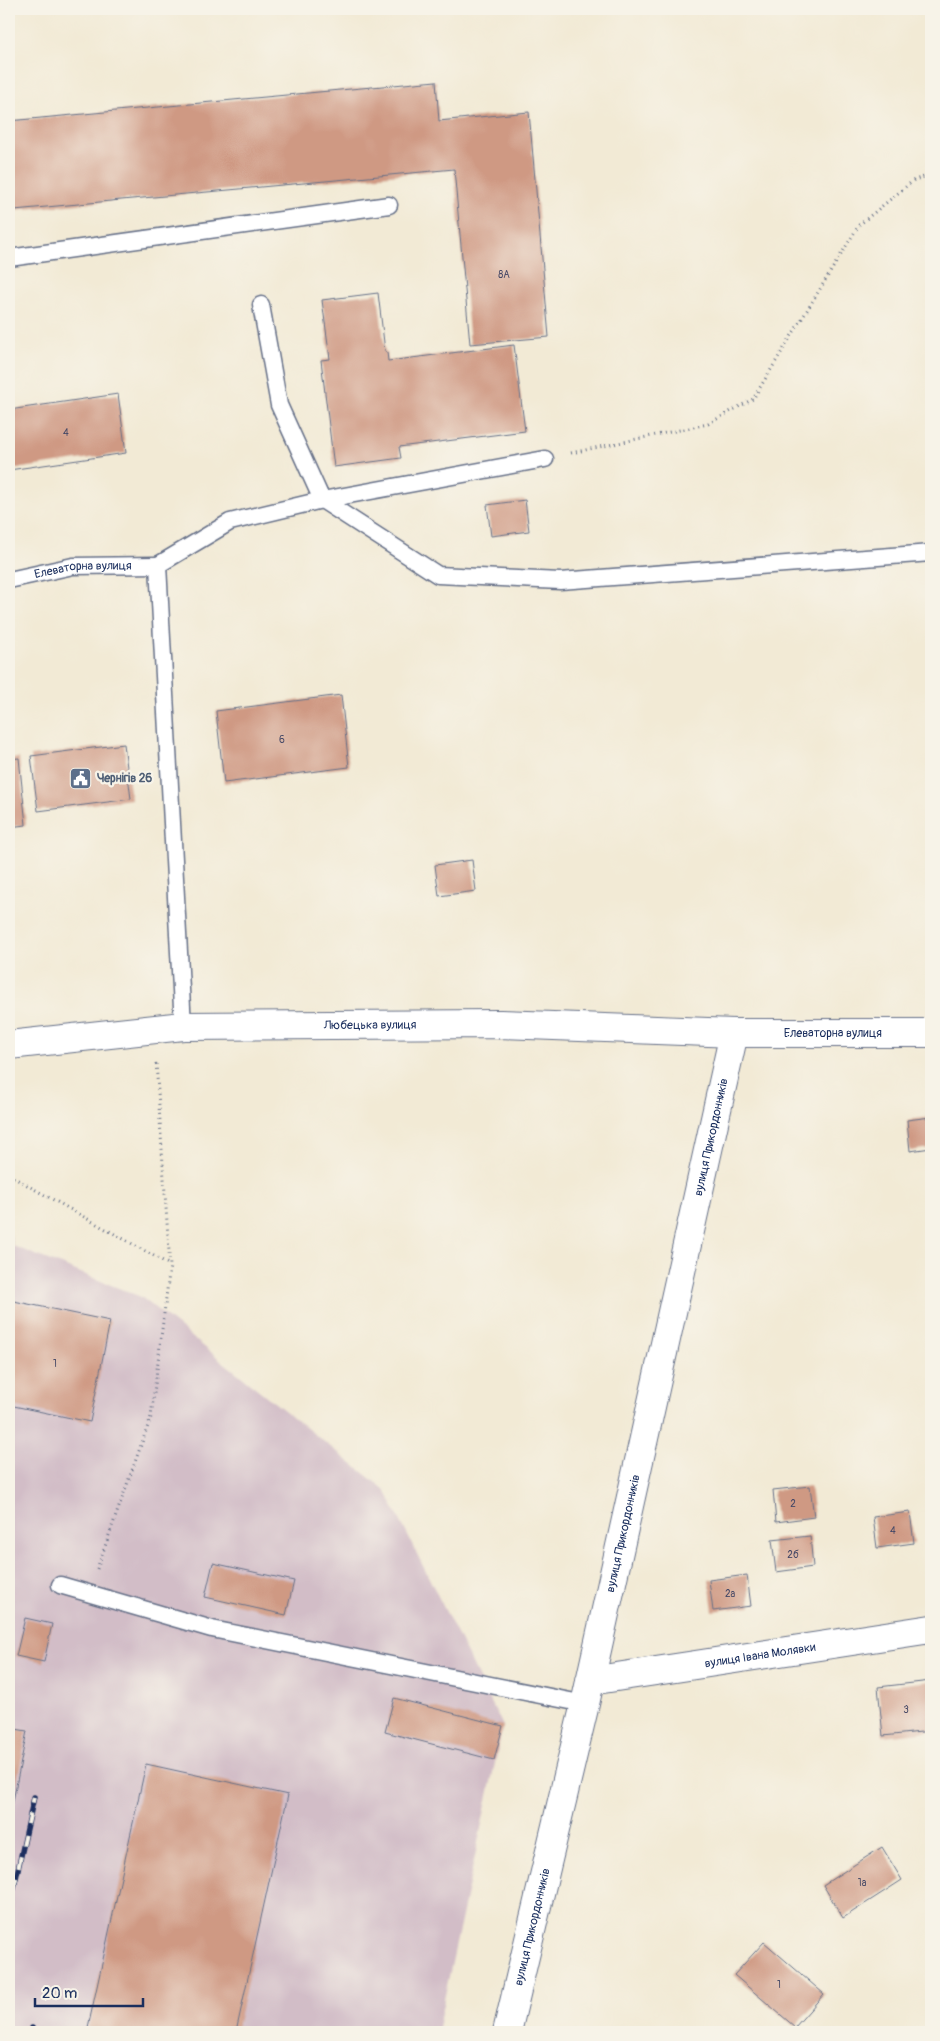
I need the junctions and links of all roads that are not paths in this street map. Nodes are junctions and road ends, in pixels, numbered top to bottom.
1 (388, 205) dead end
2 (9, 258) edge
3 (261, 305) dead end
4 (545, 459) road end
5 (322, 500) junction
6 (931, 553) edge
7 (158, 565) junction
8 (9, 580) edge
9 (183, 1026) junction
10 (734, 1033) junction
11 (931, 1033) edge
12 (9, 1045) edge
13 (60, 1585) dead end
14 (931, 1629) edge
15 (588, 1692) junction
16 (507, 2032) edge

1 - 2 lane
3 - 5 lane
4 - 5 lane
5 - 6 lane
5 - 7 lane
7 - 8 lane, Елеваторна вулиця
7 - 9 lane
9 - 10 street, Любецька вулиця
9 - 12 street, Любецька вулиця
10 - 11 street, Елеваторна вулиця
10 - 15 street, вулиця Прикордонників
13 - 15 lane
14 - 15 street, вулиця Івана Молявки
15 - 16 street, вулиця Прикордонників

